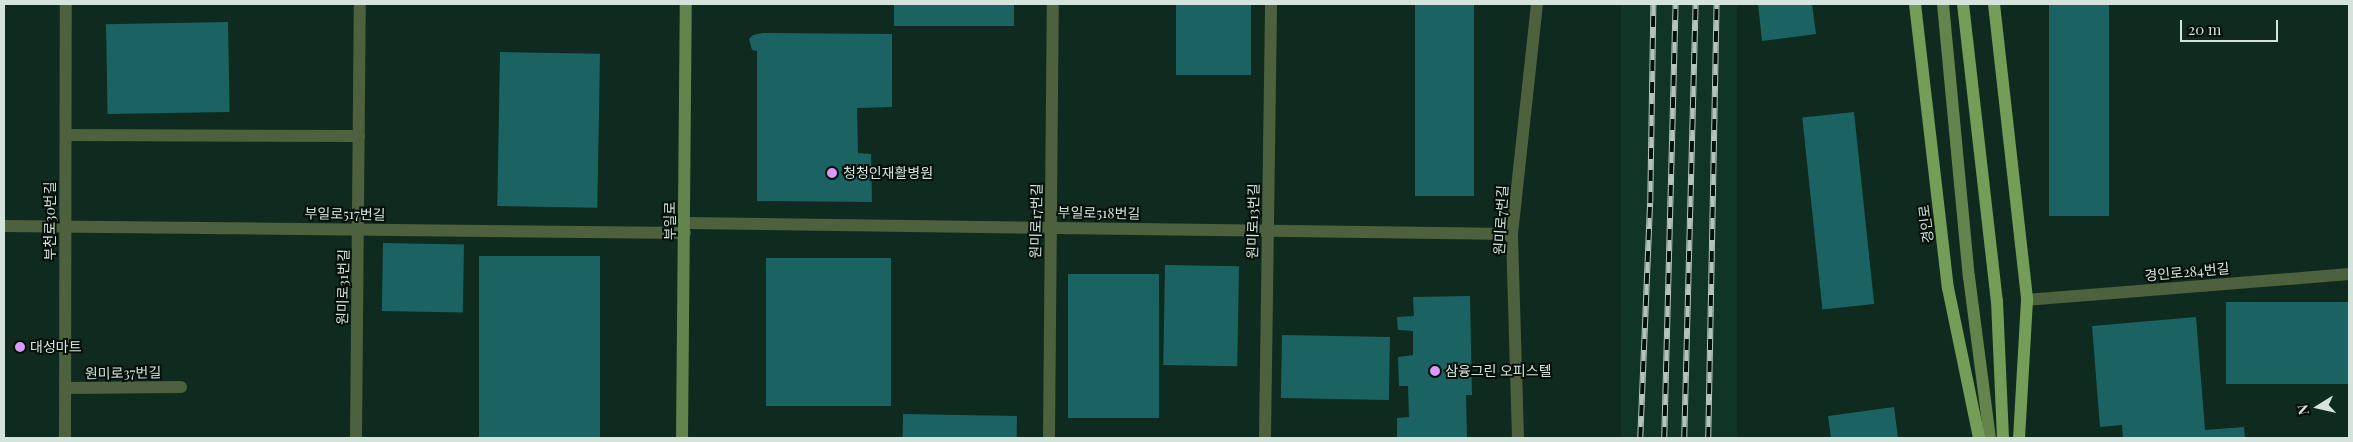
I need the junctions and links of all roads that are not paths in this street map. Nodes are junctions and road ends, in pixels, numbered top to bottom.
1 (66, 4) edge
2 (360, 4) edge
3 (686, 4) edge
4 (1053, 4) edge
5 (1271, 4) edge
6 (1537, 4) edge
7 (1915, 4) edge
8 (1943, 4) edge
9 (1963, 4) edge
10 (1994, 4) edge
11 (66, 135) junction
12 (359, 136) junction
13 (4, 226) edge
14 (65, 226) junction
15 (685, 228) junction
16 (1051, 228) junction
17 (358, 229) junction
18 (1268, 230) junction
19 (1512, 234) junction
20 (2349, 274) edge
21 (2027, 300) junction
22 (181, 387) dead end
23 (65, 388) junction
24 (65, 438) edge
25 (356, 438) edge
26 (682, 438) edge
27 (1049, 438) edge
28 (1265, 438) edge
29 (1518, 438) edge
30 (1979, 438) edge
31 (1990, 438) edge
32 (2003, 438) edge
33 (2019, 438) edge

1 - 11 street, 부천로30번길
2 - 12 street, 원미로31번길
3 - 15 street, 부일로
4 - 16 street, 원미로17번길
5 - 18 street, 원미로13번길
6 - 19 street, 원미로7번길
7 - 30 main road, 경인로
8 - 31 street
9 - 32 main road
10 - 21 main road
11 - 12 street
11 - 14 street, 부천로30번길
12 - 17 street, 원미로31번길
13 - 14 street, 부일로517번길
14 - 17 street, 부일로517번길
14 - 23 street, 부천로30번길
15 - 16 street, 부일로518번길
15 - 17 street, 부일로517번길
15 - 26 street, 부일로
16 - 18 street, 부일로518번길
16 - 27 street, 원미로17번길
17 - 25 street, 원미로31번길
18 - 19 street, 부일로518번길
18 - 28 street, 원미로13번길
19 - 29 street, 원미로7번길
20 - 21 street, 경인로284번길
21 - 33 main road
22 - 23 street, 원미로37번길
23 - 24 street, 부천로30번길

